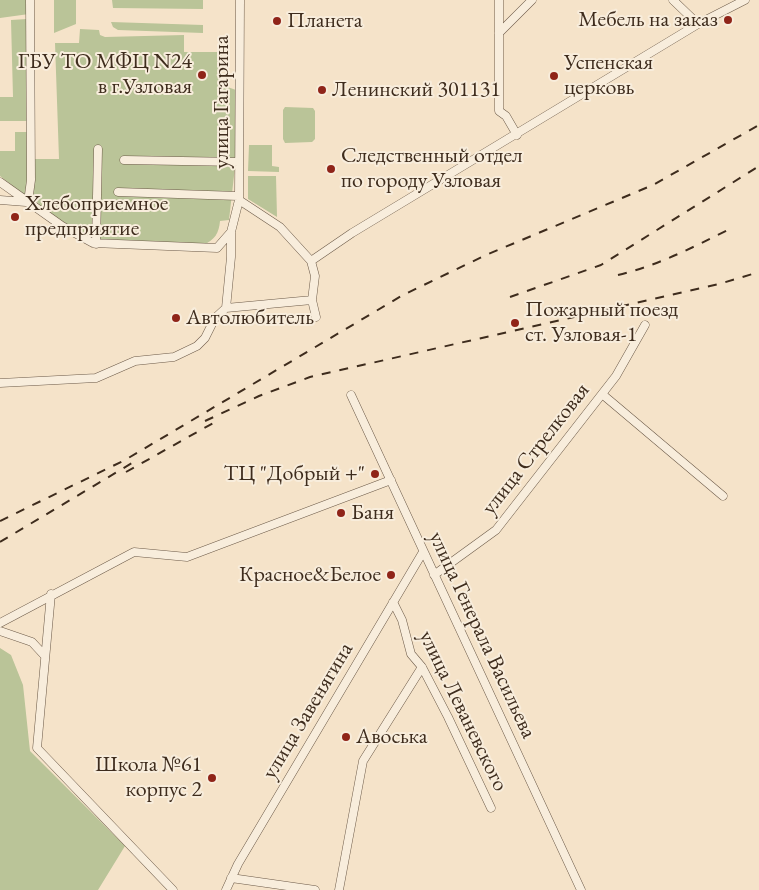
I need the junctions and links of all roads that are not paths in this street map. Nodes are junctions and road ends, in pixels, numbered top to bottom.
1 (30, 0) edge
2 (240, 0) edge
3 (499, 0) edge
4 (532, 0) edge
5 (673, 0) edge
6 (745, 0) edge
7 (698, 24) junction
8 (499, 33) junction
9 (517, 135) junction
10 (98, 149) dead end
11 (124, 160) dead end
12 (239, 162) junction
13 (0, 182) edge
14 (118, 192) dead end
15 (239, 198) junction
16 (0, 200) edge
17 (28, 202) junction
18 (231, 232) junction
19 (96, 244) junction
20 (311, 261) junction
21 (312, 300) junction
22 (226, 308) junction
23 (316, 317) dead end
24 (645, 325) dead end
25 (0, 382) edge
26 (602, 394) junction
27 (351, 395) dead end
28 (391, 480) junction
29 (723, 496) dead end
30 (423, 552) junction
31 (434, 575) junction
32 (51, 594) junction
33 (393, 602) junction
34 (0, 623) edge
35 (0, 631) edge
36 (44, 655) junction
37 (422, 667) junction
38 (491, 808) dead end
39 (231, 878) junction
40 (173, 890) edge
41 (226, 890) edge
42 (315, 890) edge
43 (339, 890) edge
44 (581, 890) edge

1 - 17 street
2 - 12 street, улица Гагарина
3 - 8 street
4 - 8 street
5 - 7 street
6 - 7 street
7 - 9 street
8 - 9 street
9 - 20 street
10 - 19 street
11 - 12 street
12 - 15 street, улица Гагарина
13 - 17 street
14 - 15 street
15 - 18 street, улица Гагарина
15 - 20 street
16 - 17 street
17 - 19 street
18 - 19 street
18 - 22 street, улица Гагарина
20 - 21 street
21 - 22 street
21 - 23 street
22 - 25 street
24 - 26 street, улица Стрелковая
26 - 29 street
26 - 31 street, улица Стрелковая
27 - 28 street, улица Генерала Васильева
28 - 30 street, улица Генерала Васильева
28 - 32 street
30 - 31 street, улица Генерала Васильева
30 - 33 street, улица Завенягина
31 - 44 street, улица Генерала Васильева
32 - 34 street
32 - 36 street
33 - 37 street, улица Леваневского
33 - 39 street, улица Завенягина
35 - 36 street
36 - 40 street
37 - 38 street, улица Леваневского
37 - 43 street
39 - 41 street, улица Завенягина
39 - 42 street

